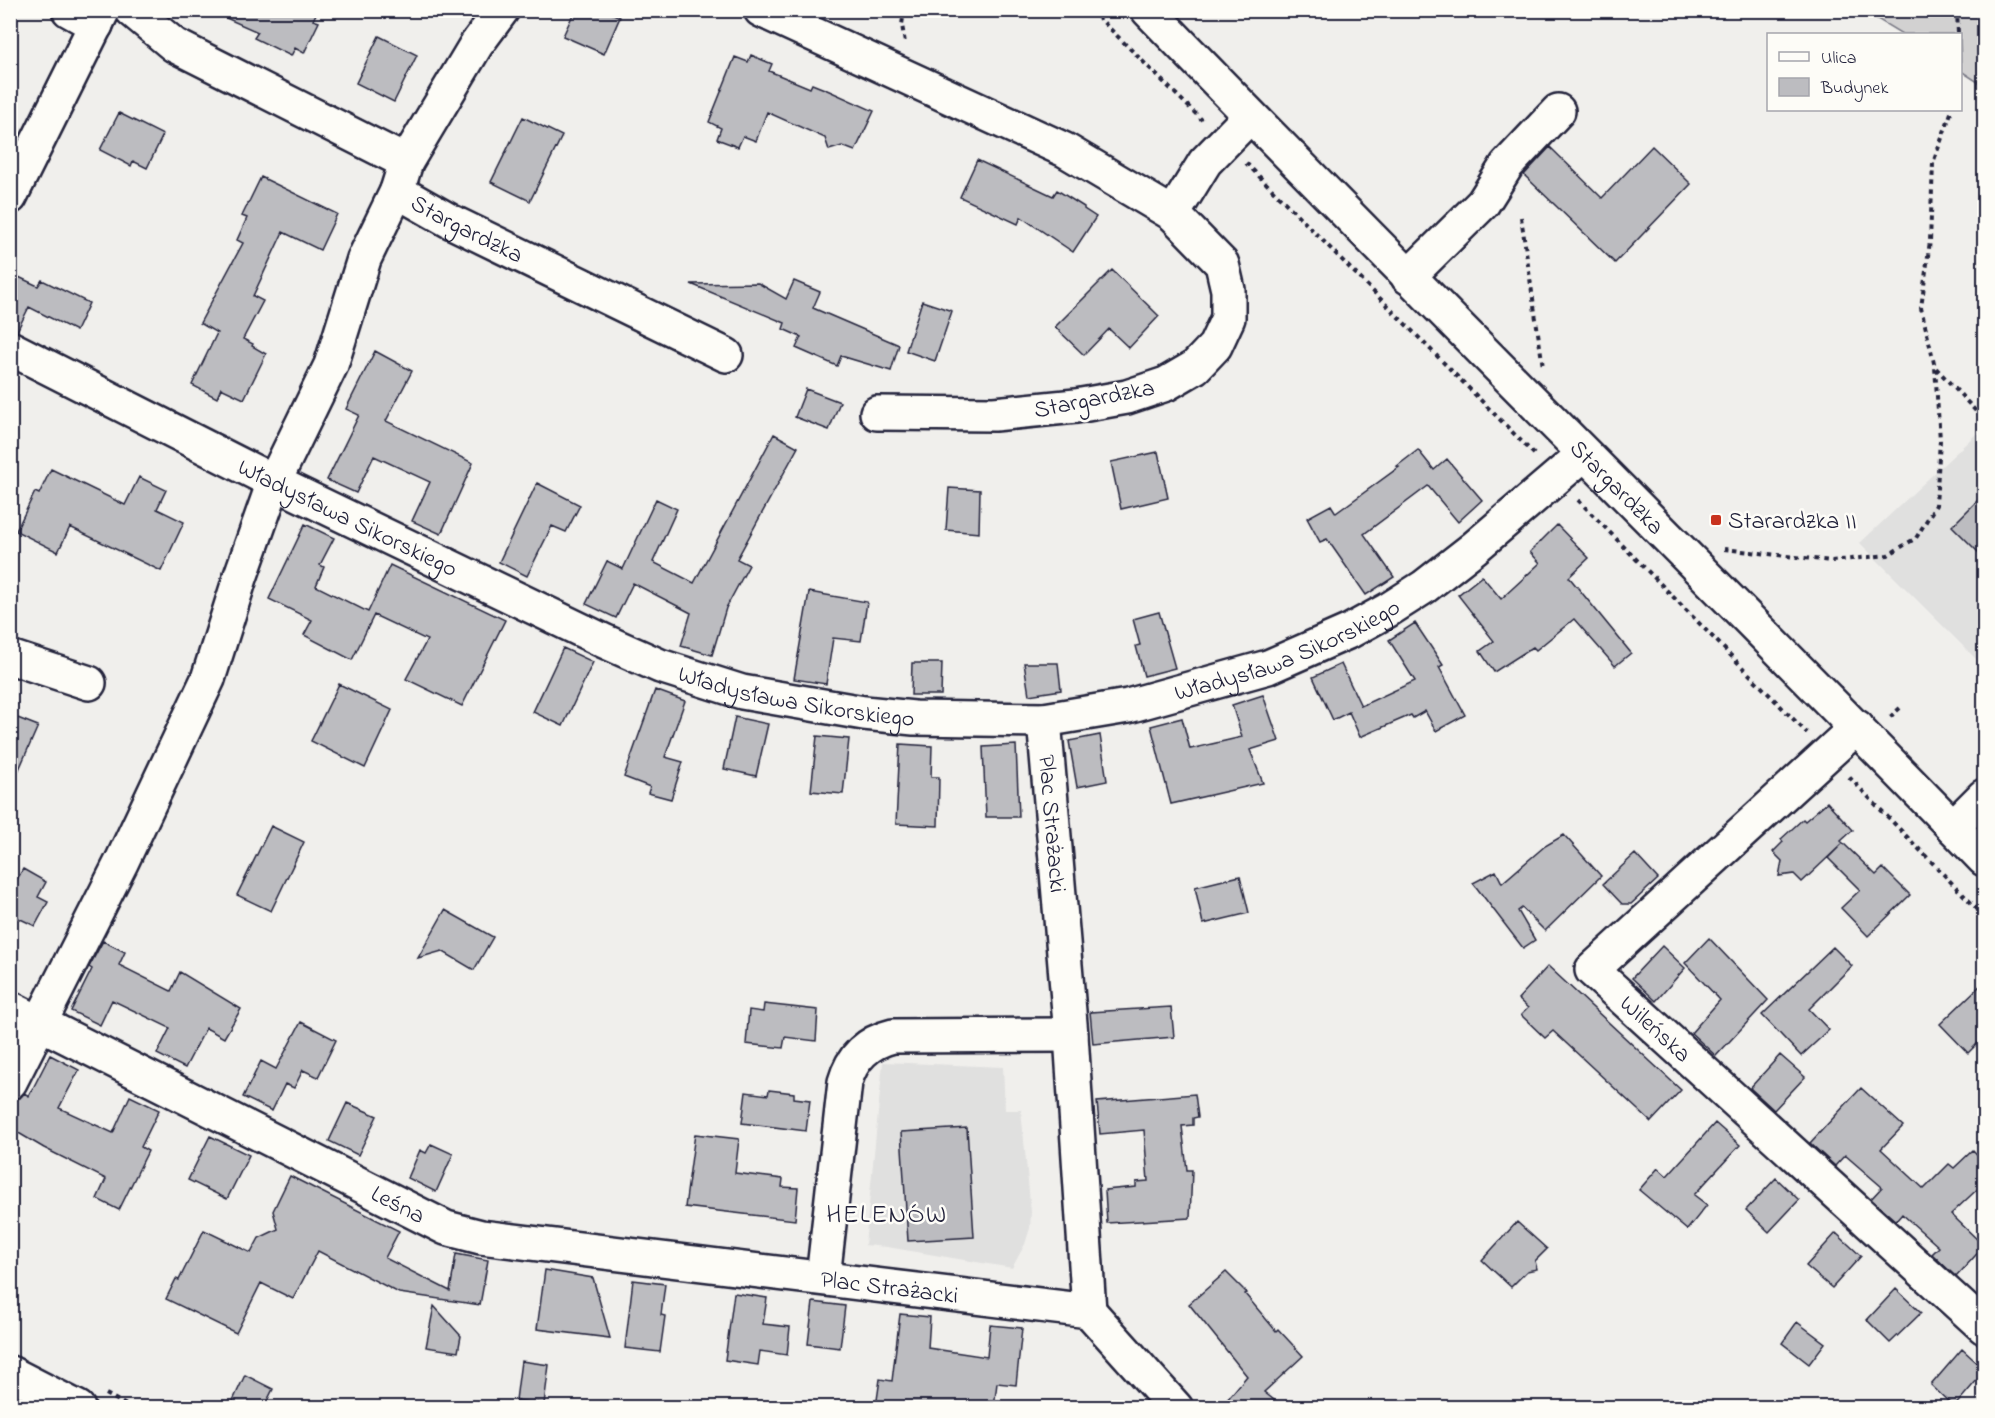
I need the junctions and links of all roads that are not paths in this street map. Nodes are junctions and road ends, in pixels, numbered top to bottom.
1 (132, 10) edge
2 (502, 10) edge
3 (761, 10) edge
4 (1148, 10) edge
5 (89, 15) edge
6 (1558, 111) dead end
7 (1250, 116) junction
8 (402, 177) junction
9 (10, 197) edge
10 (1173, 214) junction
11 (1408, 277) junction
12 (10, 348) edge
13 (726, 355) dead end
14 (877, 413) dead end
15 (1584, 454) junction
16 (274, 482) junction
17 (10, 657) edge
18 (89, 683) dead end
19 (1044, 720) junction
20 (1857, 727) junction
21 (1984, 796) edge
22 (1953, 827) junction
23 (1984, 859) edge
24 (10, 1008) edge
25 (42, 1023) junction
26 (1071, 1035) junction
27 (10, 1082) edge
28 (823, 1278) junction
29 (1089, 1311) junction
30 (1984, 1327) edge
31 (10, 1373) edge
32 (78, 1407) edge
33 (1176, 1407) edge

1 - 8 street
2 - 8 street, Stargardzka
3 - 10 street, Stargardzka
4 - 7 street, Stargardzka
5 - 9 street
6 - 11 street
7 - 10 street
7 - 11 street, Stargardzka
8 - 13 street, Stargardzka
8 - 16 street
10 - 14 street, Stargardzka
11 - 15 street, Stargardzka
12 - 16 street, Władysława Sikorskiego
15 - 19 street, Władysława Sikorskiego
15 - 20 street, Stargardzka
16 - 19 street, Władysława Sikorskiego
16 - 25 street
17 - 18 street
19 - 26 street, Plac Strażacki
20 - 22 street, Stargardzka
20 - 30 street, Wileńska
21 - 22 street
22 - 23 street, Stargardzka
24 - 25 street, Leśna
25 - 27 street
25 - 28 street, Leśna
26 - 28 street, Plac Strażacki
26 - 29 street, Plac Strażacki
28 - 29 street, Plac Strażacki
29 - 33 street
31 - 32 street

